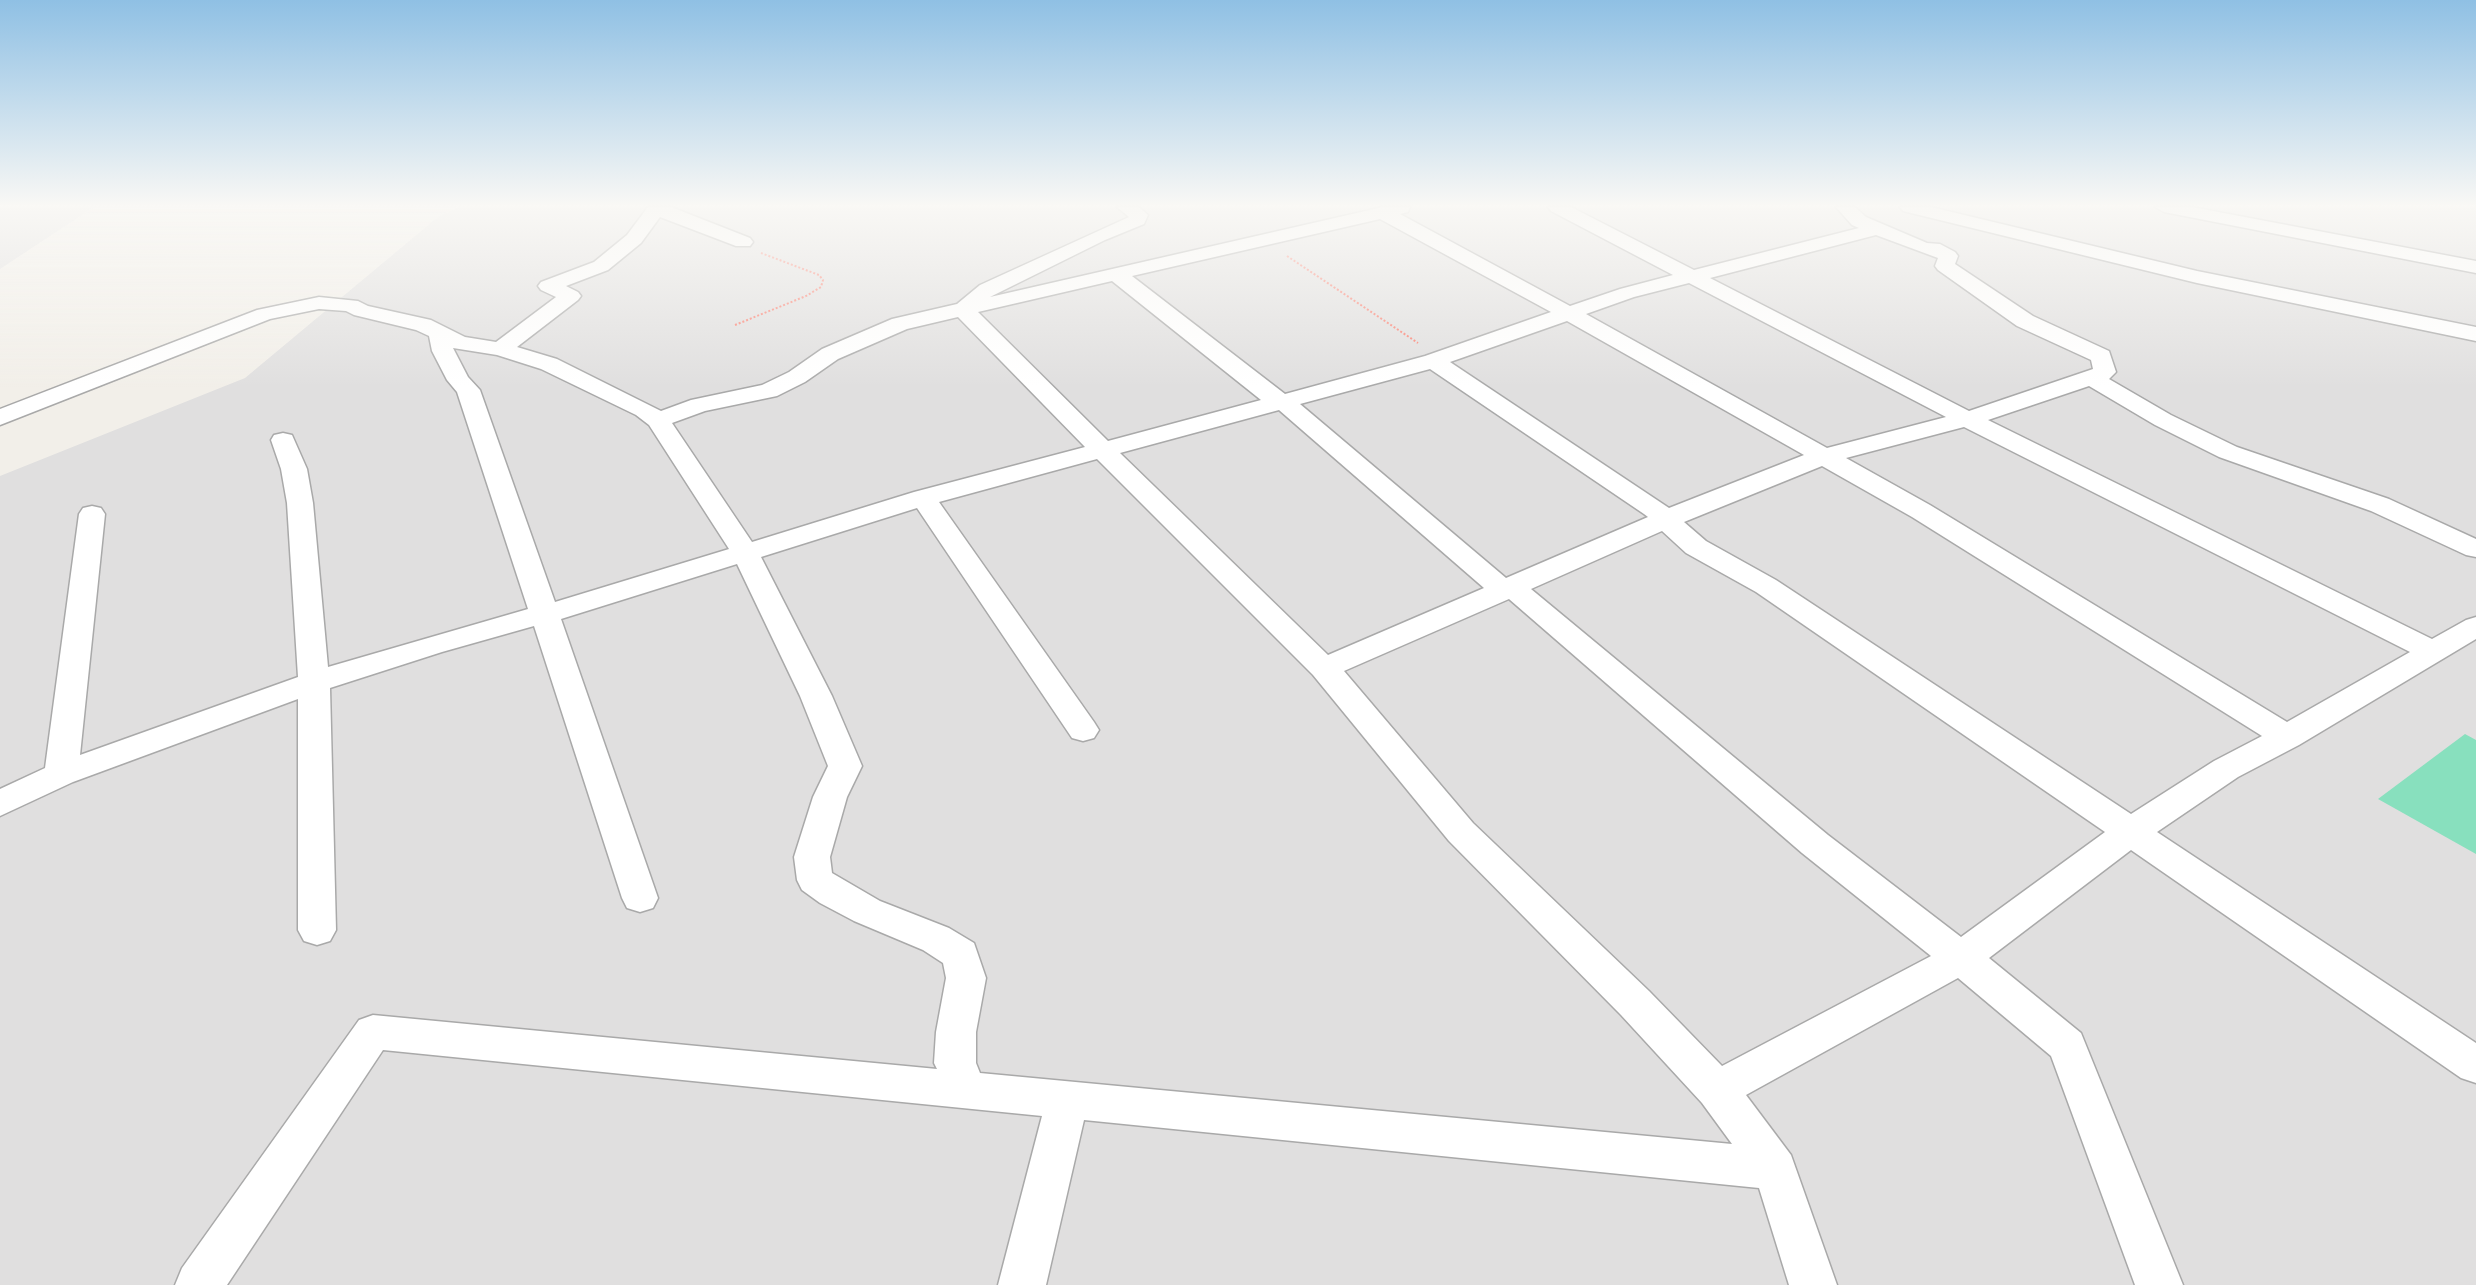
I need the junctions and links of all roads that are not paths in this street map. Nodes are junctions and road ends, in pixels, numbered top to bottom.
1 (599, 267) edge
2 (1037, 267) edge
3 (1142, 267) edge
4 (1491, 267) edge
5 (1672, 267) edge
6 (1734, 267) edge
7 (1946, 267) edge
8 (2156, 267) edge
9 (1115, 273) junction
10 (1693, 278) junction
11 (966, 307) junction
12 (1570, 314) junction
13 (2476, 334) edge
14 (440, 335) junction
15 (500, 349) junction
16 (1437, 360) junction
17 (2091, 378) junction
18 (1284, 402) junction
19 (0, 418) edge
20 (1967, 419) junction
21 (658, 420) junction
22 (284, 440) dead end
23 (1103, 448) junction
24 (1822, 457) junction
25 (923, 498) junction
26 (92, 514) dead end
27 (1668, 520) junction
28 (2476, 549) edge
29 (745, 552) junction
30 (1502, 589) junction
31 (545, 614) junction
32 (2476, 626) edge
33 (2434, 651) junction
34 (1324, 668) junction
35 (314, 682) junction
36 (1083, 730) dead end
37 (2287, 737) junction
38 (61, 774) junction
39 (0, 804) edge
40 (2130, 832) junction
41 (640, 898) dead end
42 (317, 930) dead end
43 (1961, 958) junction
44 (2476, 1065) edge
45 (966, 1089) junction
46 (1717, 1090) junction
47 (1068, 1099) junction
48 (1774, 1169) junction
49 (199, 1285) edge
50 (1023, 1285) edge
51 (1813, 1285) edge
52 (2159, 1285) edge

1 - 15 street
2 - 11 street
3 - 9 street
4 - 12 street
5 - 10 street
6 - 10 street
7 - 17 street
8 - 13 street
9 - 11 street
9 - 18 street
10 - 12 street
10 - 20 street
11 - 21 street
11 - 23 street
12 - 16 street
12 - 24 street
14 - 15 street
14 - 19 street
14 - 31 street
15 - 21 street
16 - 18 street
16 - 27 street
17 - 20 street
17 - 28 street
18 - 23 street
18 - 30 street
20 - 24 street
20 - 33 street
21 - 29 street
22 - 35 street
23 - 25 street
23 - 34 street
24 - 27 street
24 - 37 street
25 - 29 street
25 - 36 street
26 - 38 street
27 - 30 street
27 - 40 street
29 - 31 street
29 - 45 street
30 - 34 street
30 - 43 street
31 - 35 street
31 - 41 street
32 - 33 street
33 - 37 street
34 - 46 street
35 - 38 street
35 - 42 street
37 - 40 street
38 - 39 street
40 - 43 street
40 - 44 street
43 - 46 street
43 - 52 street
45 - 47 street
45 - 49 street
46 - 48 street
47 - 48 street
47 - 50 street
48 - 51 street

